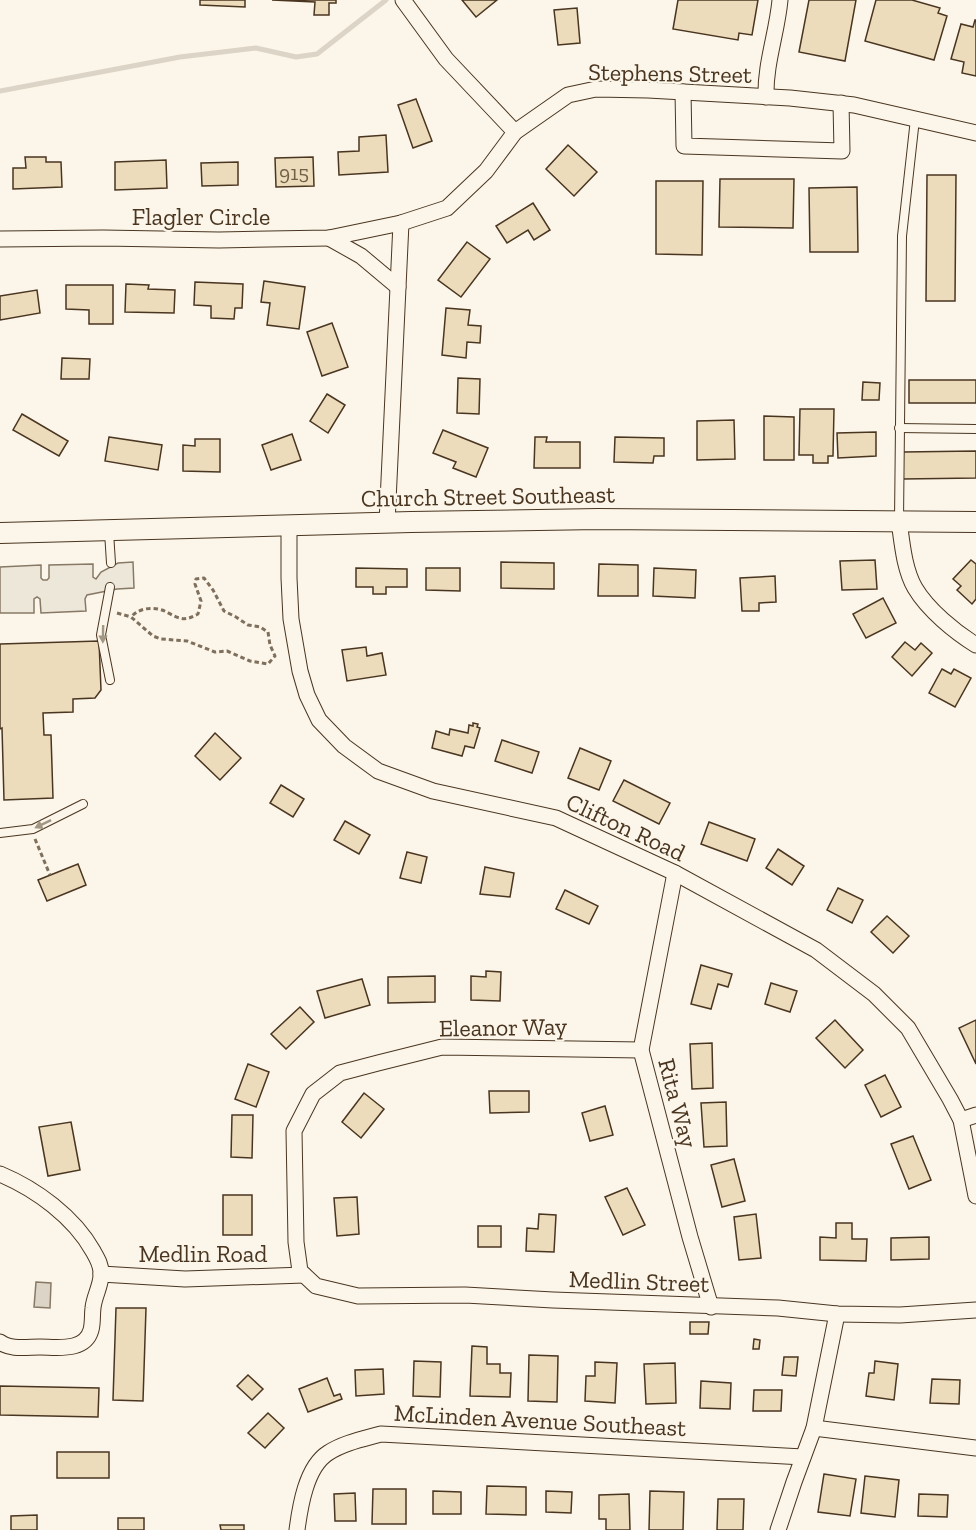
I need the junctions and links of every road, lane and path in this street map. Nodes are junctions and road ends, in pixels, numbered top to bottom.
1 (403, 0) edge
2 (780, 0) edge
3 (683, 92) junction
4 (766, 97) junction
5 (841, 103) junction
6 (915, 119) junction
7 (515, 132) junction
8 (976, 133) edge
9 (401, 223) junction
10 (328, 238) junction
11 (0, 239) edge
12 (398, 287) junction
13 (899, 428) junction
14 (976, 429) edge
15 (899, 520) junction
16 (976, 522) edge
17 (387, 523) junction
18 (289, 526) junction
19 (109, 530) junction
20 (0, 533) edge
21 (111, 563) dead end
22 (110, 587) dead end
23 (106, 611) junction
24 (131, 616) junction
25 (976, 645) edge
26 (110, 680) dead end
27 (83, 804) dead end
28 (31, 829) junction
29 (0, 832) edge
30 (675, 873) junction
31 (50, 875) dead end
32 (641, 1050) junction
33 (976, 1115) edge
34 (961, 1120) junction
35 (0, 1174) edge
36 (976, 1196) edge
37 (101, 1274) junction
38 (304, 1275) junction
39 (711, 1307) junction
40 (976, 1310) edge
41 (837, 1314) junction
42 (0, 1342) edge
43 (814, 1428) junction
44 (976, 1448) edge
45 (803, 1456) junction
46 (297, 1530) edge
47 (778, 1530) edge

1 - 7 street
2 - 4 street
3 - 4 street, Stephens Street
3 - 5 street
3 - 7 street, Stephens Street
4 - 5 street, Stephens Street
5 - 6 street, Stephens Street
6 - 8 street, Stephens Street
6 - 13 lane
7 - 9 street, Stephens Street
9 - 10 street, Flagler Circle
9 - 12 street
10 - 11 street, Flagler Circle
10 - 12 street
12 - 17 street
13 - 14 lane
13 - 15 lane
15 - 16 street, Church Street Southeast
15 - 17 street, Church Street Southeast
15 - 25 street
17 - 18 street, Church Street Southeast
18 - 19 street, Church Street Southeast
18 - 30 street, Clifton Road
19 - 20 street, Church Street Southeast
19 - 21 lane
22 - 23 lane
23 - 24 path
23 -> 26 lane
24 - 24 path
27 -> 28 lane
28 - 29 lane
28 - 31 path
30 - 32 street, Rita Way
30 - 34 street, Clifton Road
32 - 38 street, Eleanor Way
32 - 39 street, Rita Way
33 - 34 street
34 - 36 street, Clifton Road
35 - 37 street
37 - 38 street, Medlin Road
37 - 42 street
38 - 39 street, Medlin Street
39 - 41 street, Medlin Street
40 - 41 street, Medlin Street
41 - 43 street
43 - 44 street
43 - 45 street
45 - 46 street, McLinden Avenue Southeast
45 - 47 street

